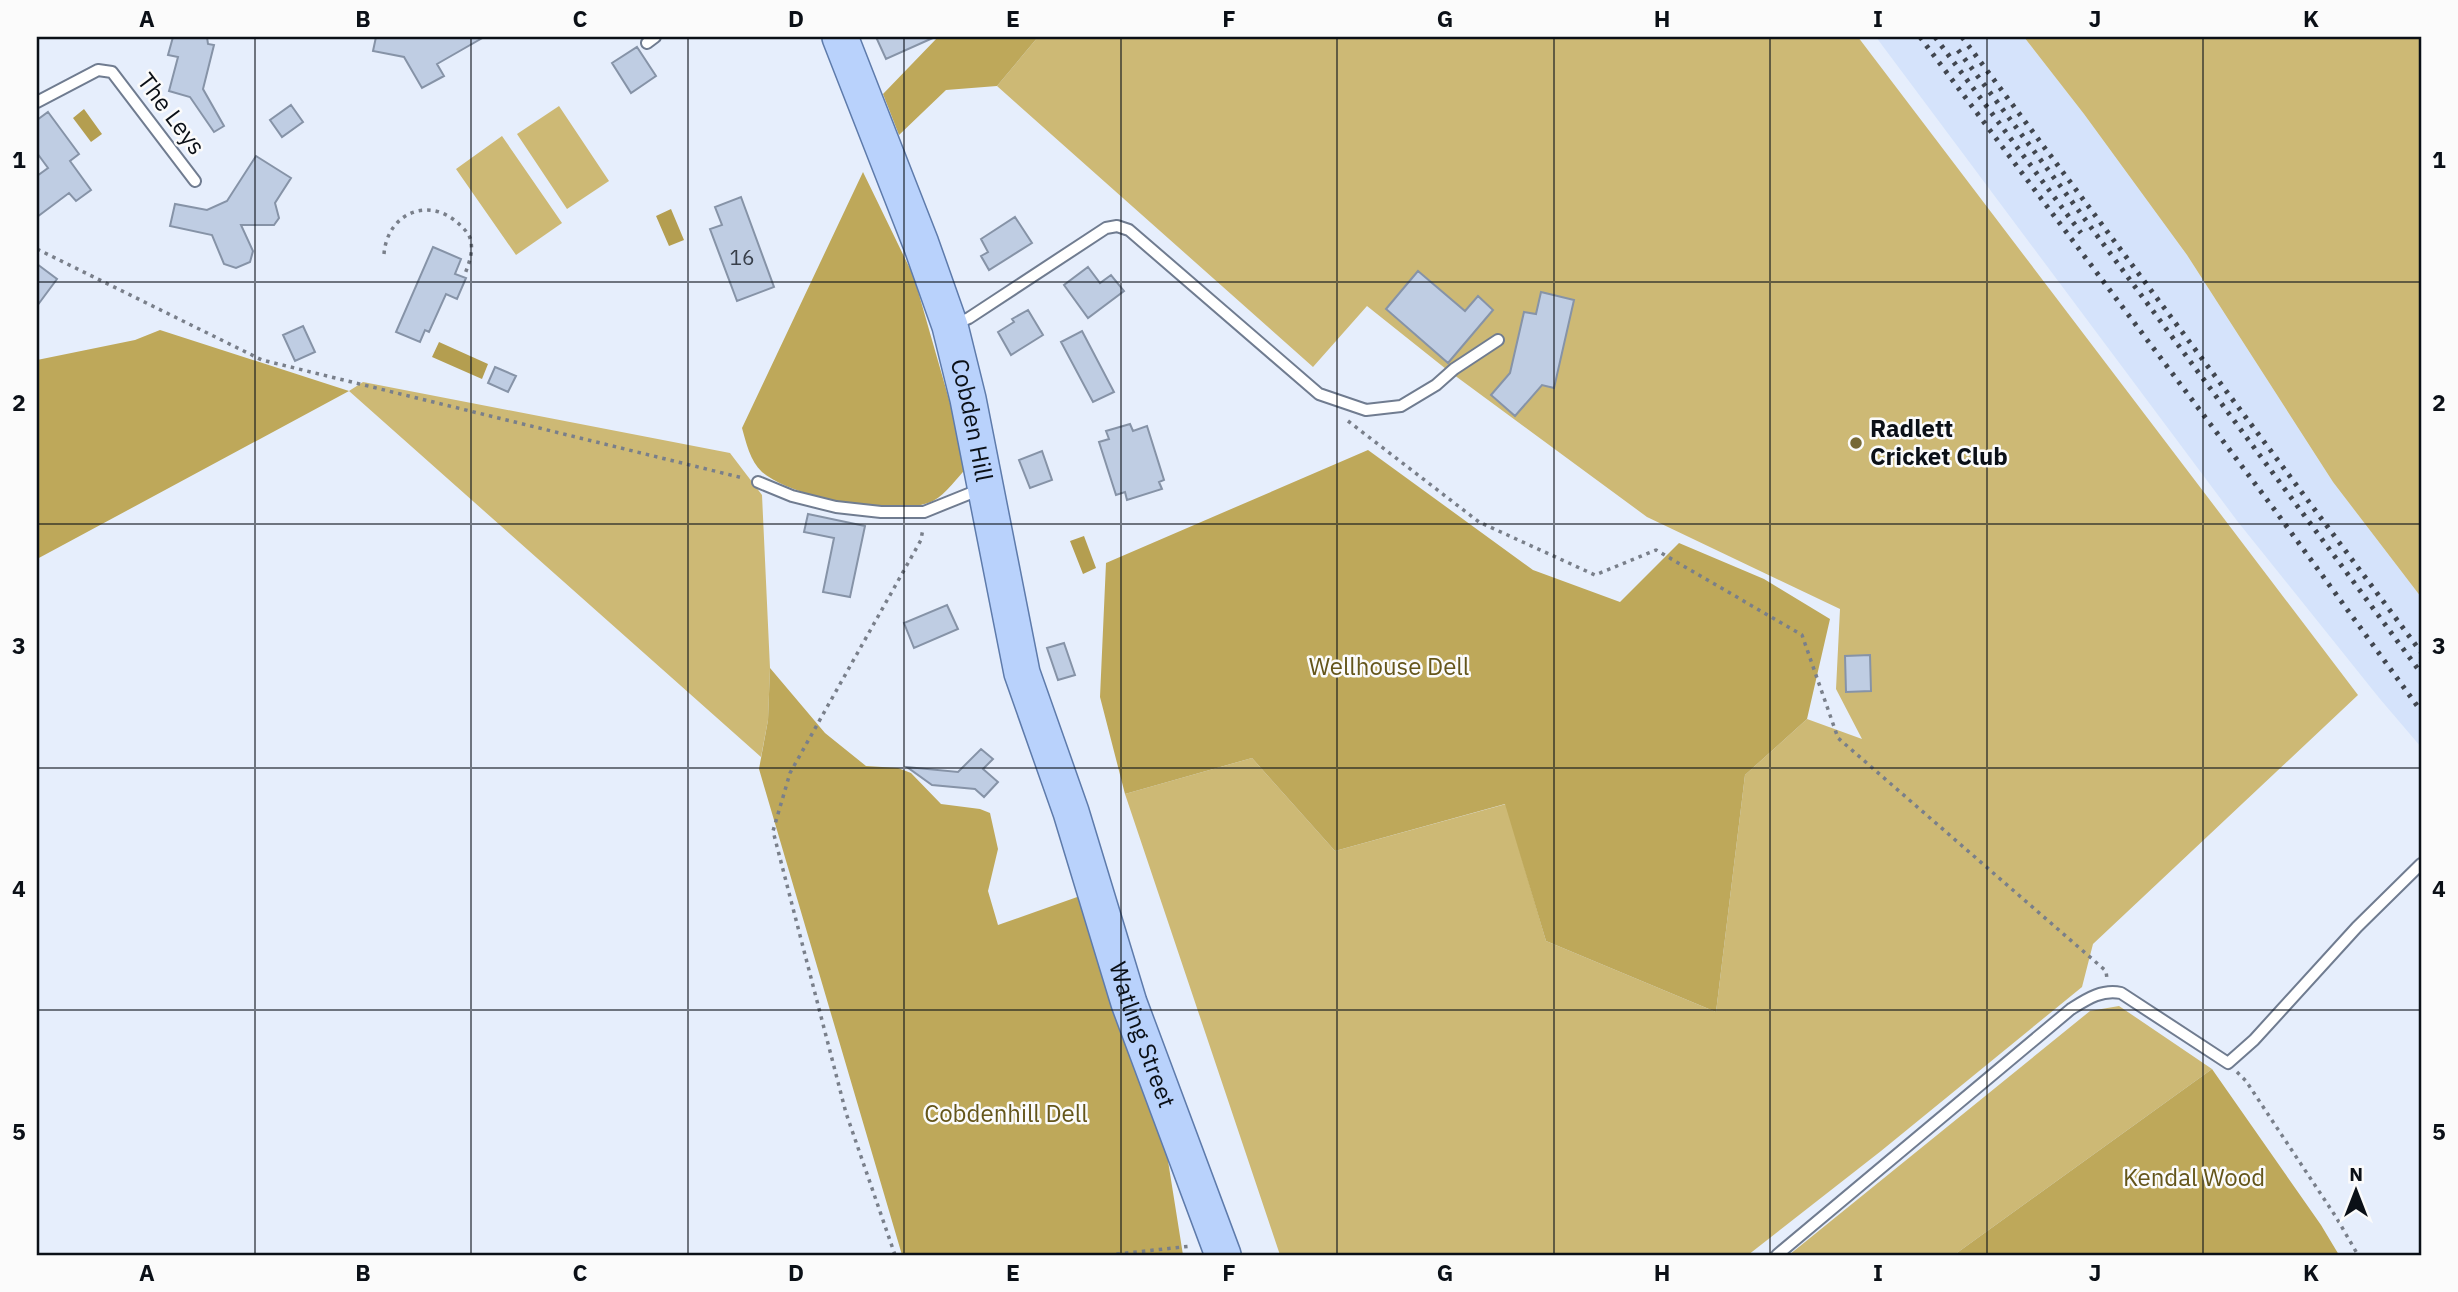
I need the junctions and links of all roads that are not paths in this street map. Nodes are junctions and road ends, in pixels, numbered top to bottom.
1 (839, 37) edge
2 (37, 102) edge
3 (195, 181) dead end
4 (950, 326) junction
5 (1498, 340) dead end
6 (758, 482) road end
7 (984, 488) junction
8 (1071, 812) joint
9 (2421, 864) edge
10 (1220, 1249) edge
11 (1777, 1255) edge

1 - 4 main road, Cobden Hill
2 - 3 lane, The Leys
4 - 5 lane
4 - 7 main road, Cobden Hill
6 - 7 lane
7 - 8 main road, Cobden Hill
8 - 10 main road, Watling Street
9 - 11 lane

